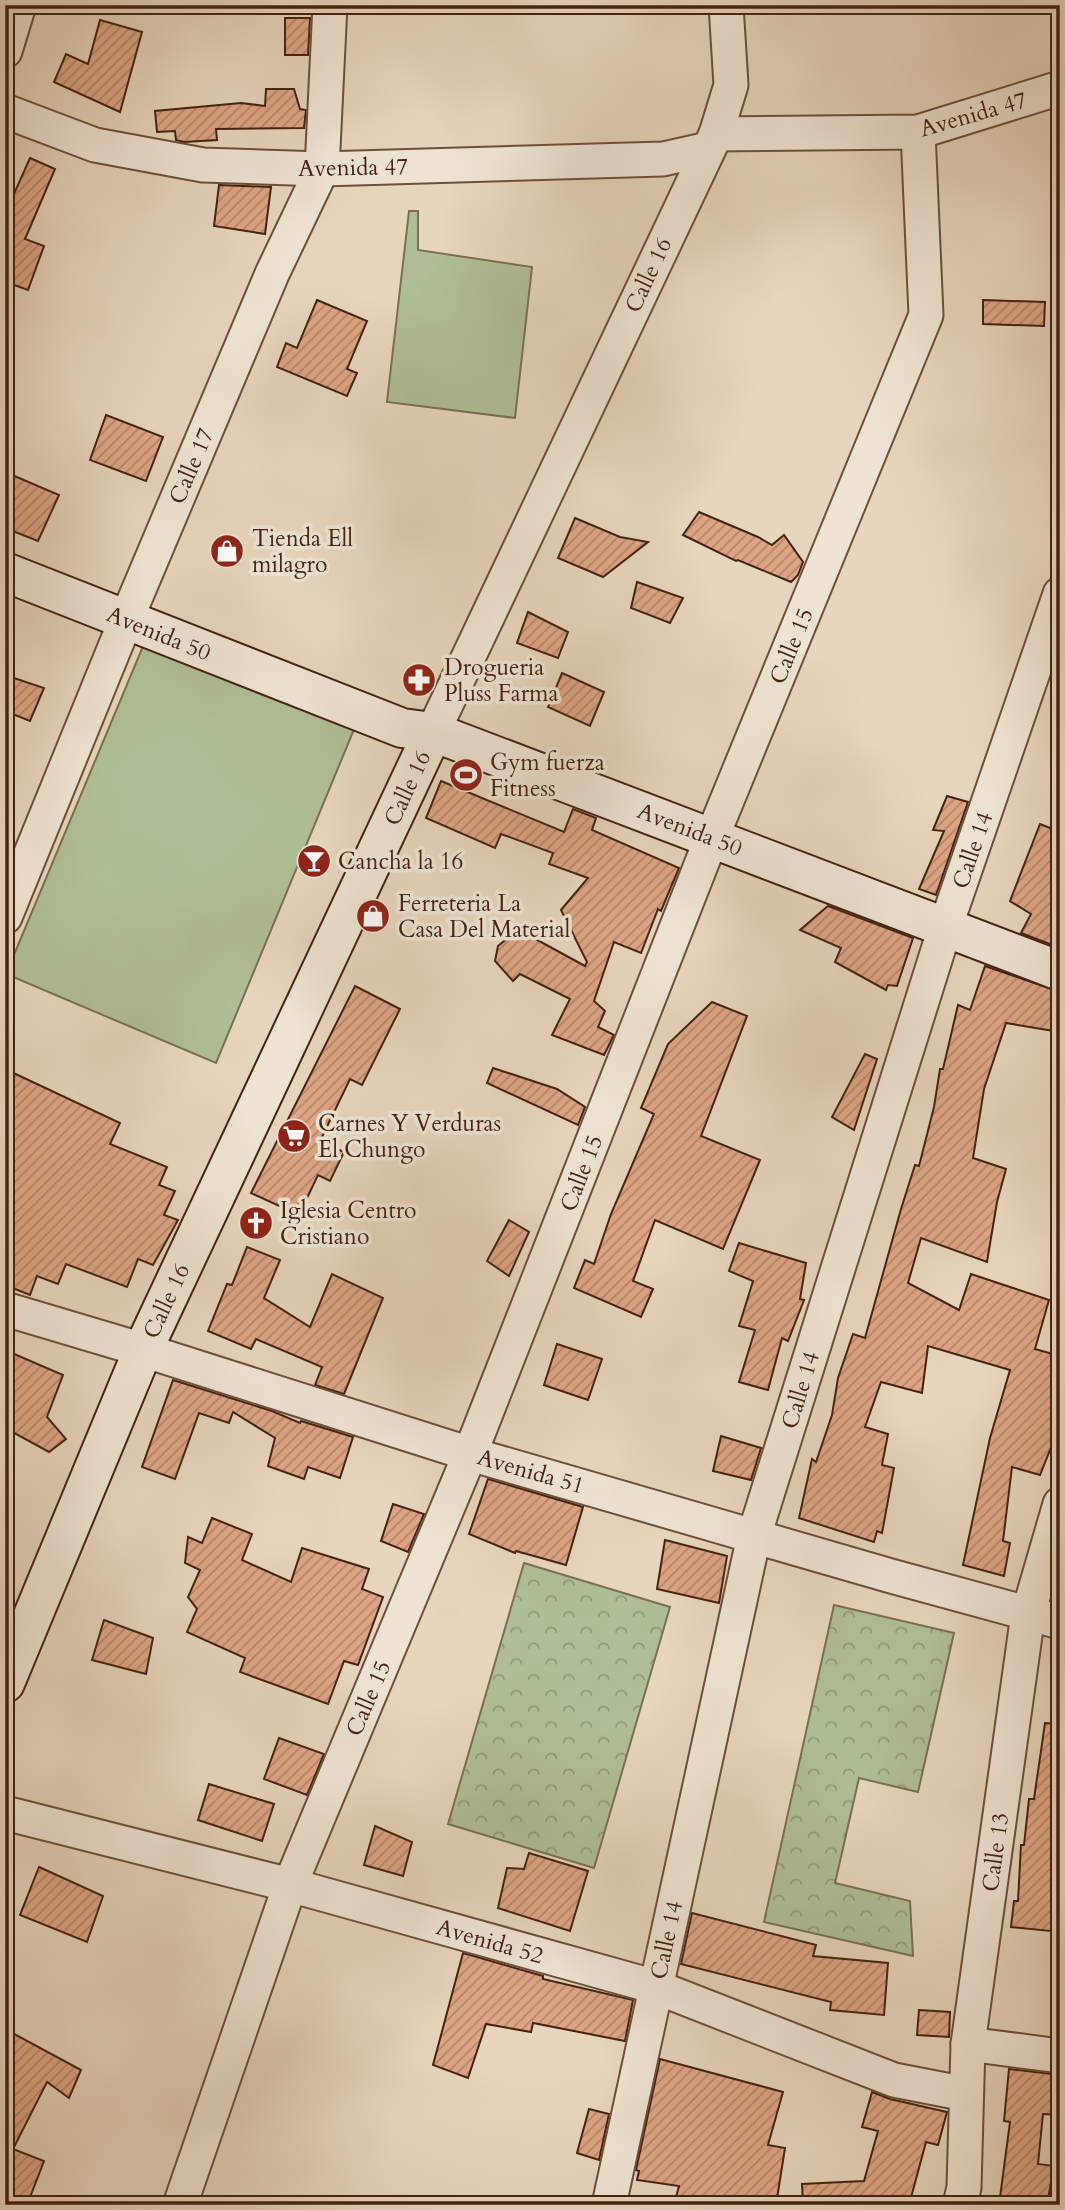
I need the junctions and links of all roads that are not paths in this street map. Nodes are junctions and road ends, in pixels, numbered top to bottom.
1 (19, 5) edge
2 (330, 5) edge
3 (726, 5) edge
4 (5, 51) edge
5 (1060, 88) edge
6 (5, 111) edge
7 (918, 132) junction
8 (712, 142) junction
9 (322, 169) junction
10 (5, 572) edge
11 (1060, 594) edge
12 (126, 620) junction
13 (433, 732) junction
14 (712, 837) junction
15 (5, 917) edge
16 (945, 928) junction
17 (1060, 971) edge
18 (5, 1309) edge
19 (143, 1350) junction
20 (470, 1454) junction
21 (1060, 1504) edge
22 (754, 1536) junction
23 (1028, 1614) junction
24 (1060, 1622) edge
25 (5, 1682) edge
26 (5, 1813) edge
27 (290, 1885) junction
28 (656, 1987) junction
29 (968, 2044) junction
30 (1060, 2056) edge
31 (966, 2094) junction
32 (180, 2205) edge
33 (609, 2205) edge
34 (960, 2205) edge

1 - 4 street
2 - 9 street, Calle 17
3 - 8 street, Calle 16
5 - 7 street, Avenida 47
6 - 9 street, Avenida 47
7 - 8 street, Avenida 47
7 - 14 street, Calle 15
8 - 9 street, Avenida 47
8 - 13 street, Calle 16
9 - 12 street, Calle 17
10 - 12 street, Avenida 50
11 - 16 street, Calle 14
12 - 13 street, Avenida 50
12 - 15 street, Calle 17
13 - 14 street, Avenida 50
13 - 19 street, Calle 16
14 - 16 street, Avenida 50
14 - 20 street, Calle 15
16 - 17 street, Avenida 50
16 - 22 street, Calle 14
18 - 19 street, Avenida 51
19 - 20 street, Avenida 51
19 - 25 street, Calle 16
20 - 22 street, Avenida 51
20 - 27 street, Calle 15
21 - 23 street, Calle 13
22 - 23 street, Avenida 51
22 - 28 street, Calle 14
23 - 24 street, Avenida 51
23 - 29 street, Calle 13
26 - 27 street, Avenida 52
27 - 28 street, Avenida 52
27 - 32 street, Calle 15
28 - 31 street, Avenida 52
28 - 33 street, Calle 14
29 - 30 street
29 - 31 street, Calle 13
31 - 34 street, Calle 13

